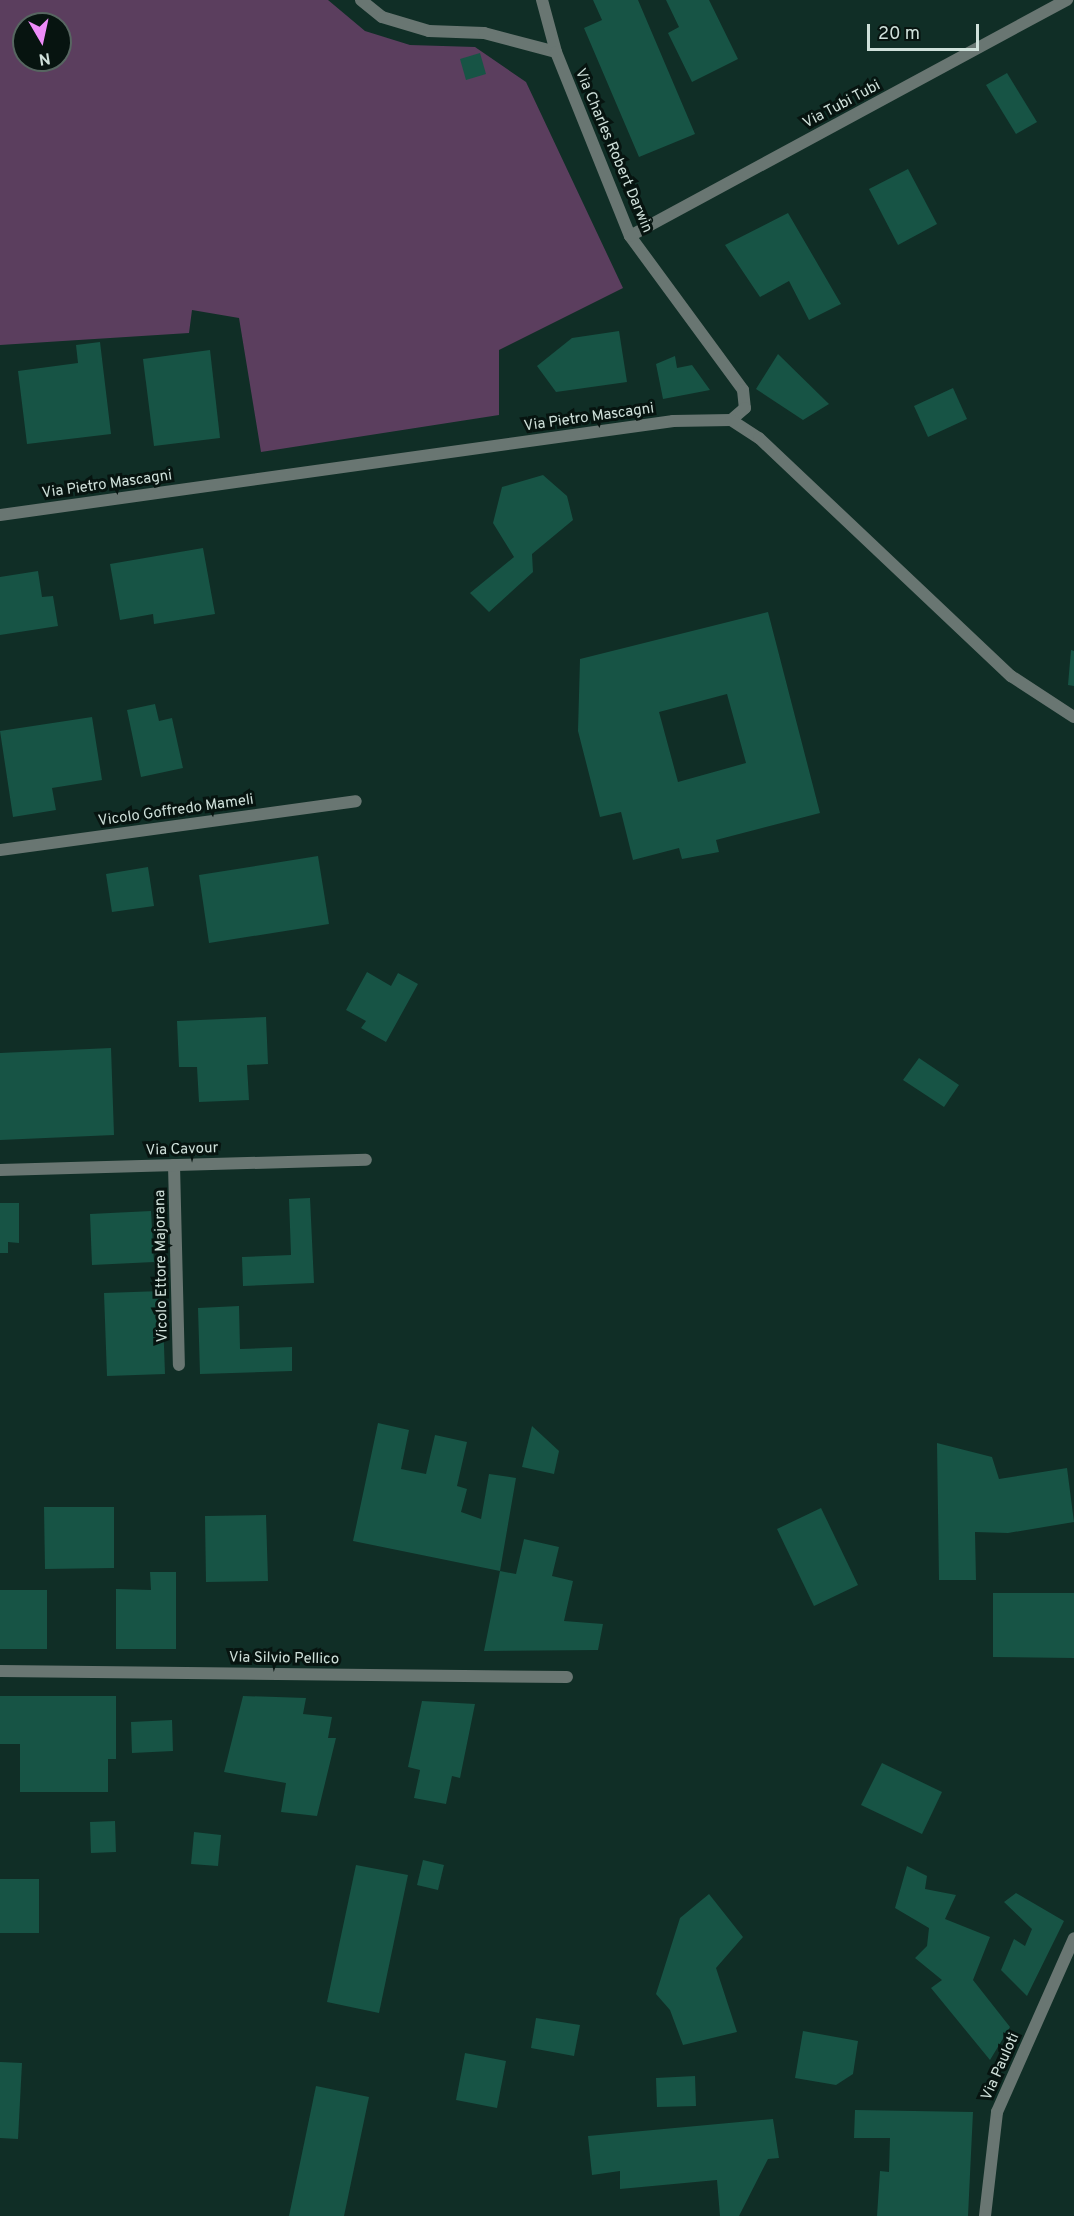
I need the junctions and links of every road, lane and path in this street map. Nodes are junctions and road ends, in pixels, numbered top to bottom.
1 (361, 0) edge
2 (542, 0) edge
3 (1067, 0) edge
4 (556, 52) junction
5 (630, 236) junction
6 (731, 420) junction
7 (0, 515) edge
8 (1074, 717) edge
9 (356, 801) dead end
10 (0, 850) edge
11 (366, 1160) dead end
12 (174, 1165) junction
13 (0, 1170) edge
14 (179, 1365) dead end
15 (0, 1671) edge
16 (567, 1677) dead end
17 (1074, 1938) edge
18 (985, 2216) edge

1 - 4 street
2 - 4 street, Via Charles Robert Darwin
3 - 5 street, Via Tubi Tubi
4 - 5 street, Via Charles Robert Darwin
5 - 6 street, Via Charles Robert Darwin
6 - 7 street, Via Pietro Mascagni
6 - 8 street
9 - 10 street, Vicolo Goffredo Mameli
11 - 12 street, Via Cavour
12 - 13 street, Via Cavour
12 - 14 street, Vicolo Ettore Majorana
15 - 16 street, Via Silvio Pellico
17 - 18 street, Via Pauloti

